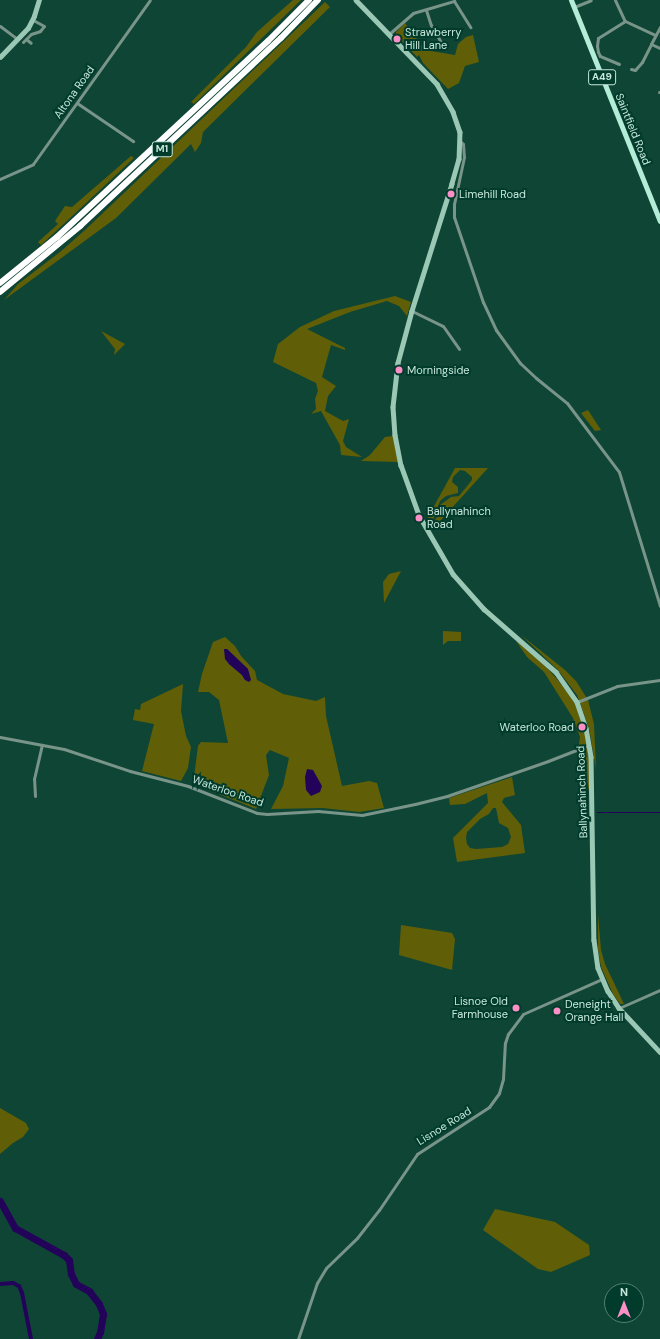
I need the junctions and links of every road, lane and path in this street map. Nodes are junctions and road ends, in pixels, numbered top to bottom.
1 (38, 0) edge
2 (150, 0) edge
3 (309, 0) edge
4 (318, 0) edge
5 (356, 0) edge
6 (571, 0) edge
7 (591, 0) edge
8 (615, 0) edge
9 (574, 7) junction
10 (426, 10) junction
11 (33, 20) junction
12 (625, 21) junction
13 (46, 22) dead end
14 (0, 26) edge
15 (44, 26) junction
16 (470, 27) dead end
17 (660, 27) edge
18 (436, 32) junction
19 (389, 34) junction
20 (429, 35) dead end
21 (594, 35) dead end
22 (655, 35) junction
23 (598, 38) junction
24 (26, 39) junction
25 (17, 40) junction
26 (22, 42) dead end
27 (441, 42) dead end
28 (31, 43) dead end
29 (651, 44) junction
30 (660, 48) edge
31 (0, 57) edge
32 (619, 64) dead end
33 (631, 69) dead end
34 (77, 103) junction
35 (133, 141) dead end
36 (460, 141) junction
37 (0, 179) edge
38 (660, 221) edge
39 (0, 283) edge
40 (0, 292) edge
41 (412, 311) junction
42 (458, 349) dead end
43 (660, 606) edge
44 (660, 680) edge
45 (577, 702) junction
46 (0, 738) edge
47 (42, 745) junction
48 (589, 745) junction
49 (34, 796) dead end
50 (602, 979) junction
51 (660, 990) edge
52 (619, 1008) junction
53 (660, 1052) edge
54 (298, 1339) edge

1 - 11 street
2 - 34 street, Altona Road
3 - 39 highway, M1
4 - 40 highway, M1
5 - 19 street, Ballynahinch Road
6 - 9 main road, Saintfield Road / A49
7 - 9 street
8 - 12 street
9 - 38 main road, Saintfield Road / A49
10 - 16 street
10 - 18 street
10 - 19 street
11 - 15 street
11 - 25 street
12 - 22 street
12 - 23 street
13 - 15 street
14 - 25 street
15 - 24 street
17 - 22 street
18 - 20 street
18 - 27 street
19 - 36 street, Ballynahinch Road
21 - 23 street
22 - 29 street
23 - 32 street
24 - 26 street
24 - 28 street
25 - 31 street
29 - 30 street
29 - 33 street
34 - 35 street
34 - 37 street, Altona Road
36 - 41 street, Ballynahinch Road
36 - 43 street
41 - 42 street
41 - 45 street, Ballynahinch Road
44 - 45 street
45 - 48 street, Ballynahinch Road
46 - 47 street, Waterloo Road
47 - 48 street, Waterloo Road
47 - 49 street
48 - 50 street, Ballynahinch Road
50 - 52 street, Ballynahinch Road
50 - 54 street, Lisnoe Road
51 - 52 street
52 - 53 street, Ballynahinch Road

